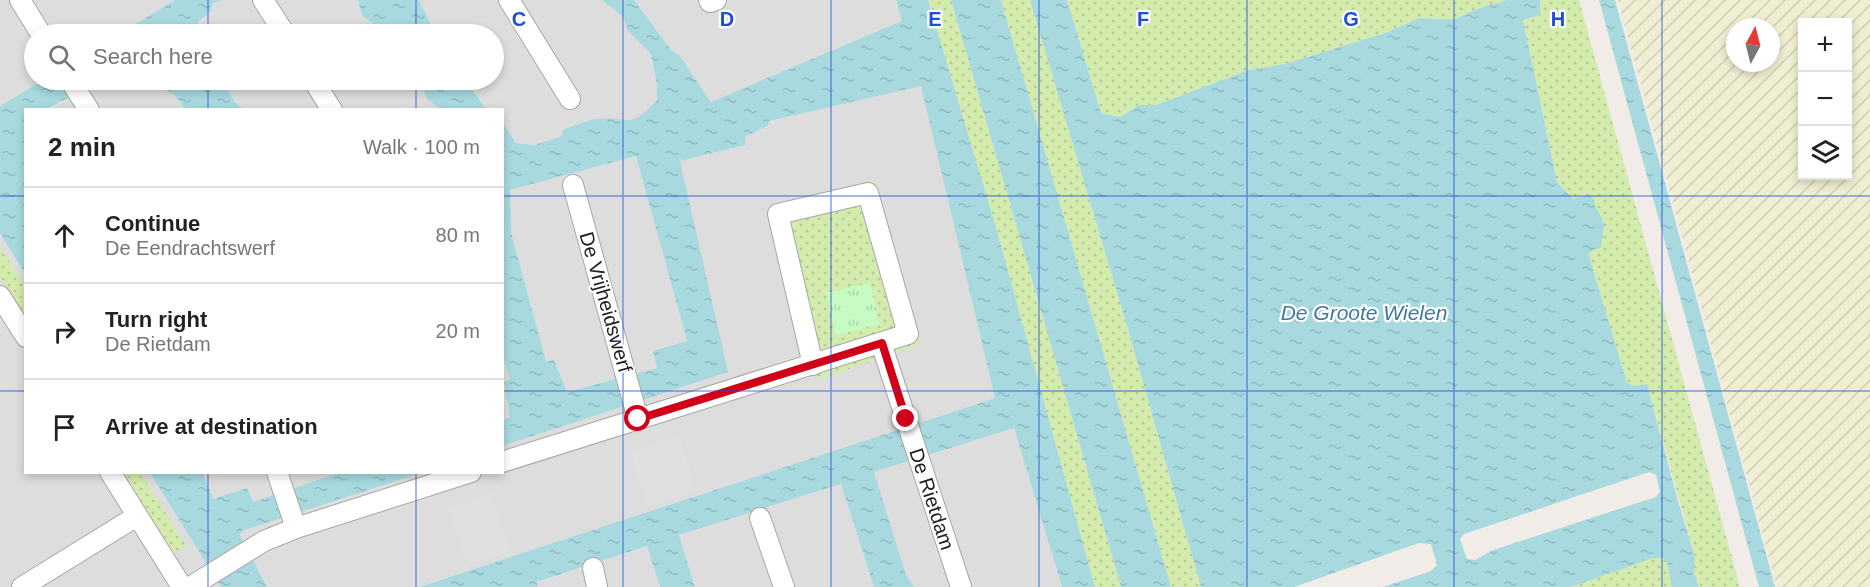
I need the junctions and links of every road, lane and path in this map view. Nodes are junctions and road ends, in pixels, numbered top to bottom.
1 (20, 0) edge
2 (263, 0) edge
3 (509, 0) edge
4 (710, 0) edge
5 (716, 0) edge
6 (35, 24) edge
7 (279, 24) edge
8 (76, 90) edge
9 (319, 90) edge
10 (570, 99) dead end
11 (85, 104) edge
12 (331, 108) edge
13 (573, 185) dead end
14 (0, 296) edge
15 (6, 320) edge
16 (24, 335) edge
17 (882, 343) junction
18 (813, 365) junction
19 (637, 413) junction
20 (504, 461) edge
21 (111, 474) edge
22 (464, 474) edge
23 (279, 479) edge
24 (137, 516) junction
25 (760, 518) dead end
26 (294, 524) junction
27 (22, 587) edge
28 (182, 587) edge
29 (190, 587) edge
30 (784, 587) edge
31 (961, 587) edge

1 - 6 street
2 - 7 street
3 - 10 street
4 - 5 street
8 - 11 street
9 - 12 street
13 - 19 street, De Vrijheidswerf
14 - 15 street
15 - 16 street
17 - 18 street
17 - 18 street
17 - 31 street, De Rietdam
18 - 19 street
19 - 20 street
21 - 24 street
22 - 26 street
23 - 26 street
24 - 27 street
24 - 28 street
25 - 30 street
26 - 29 street

